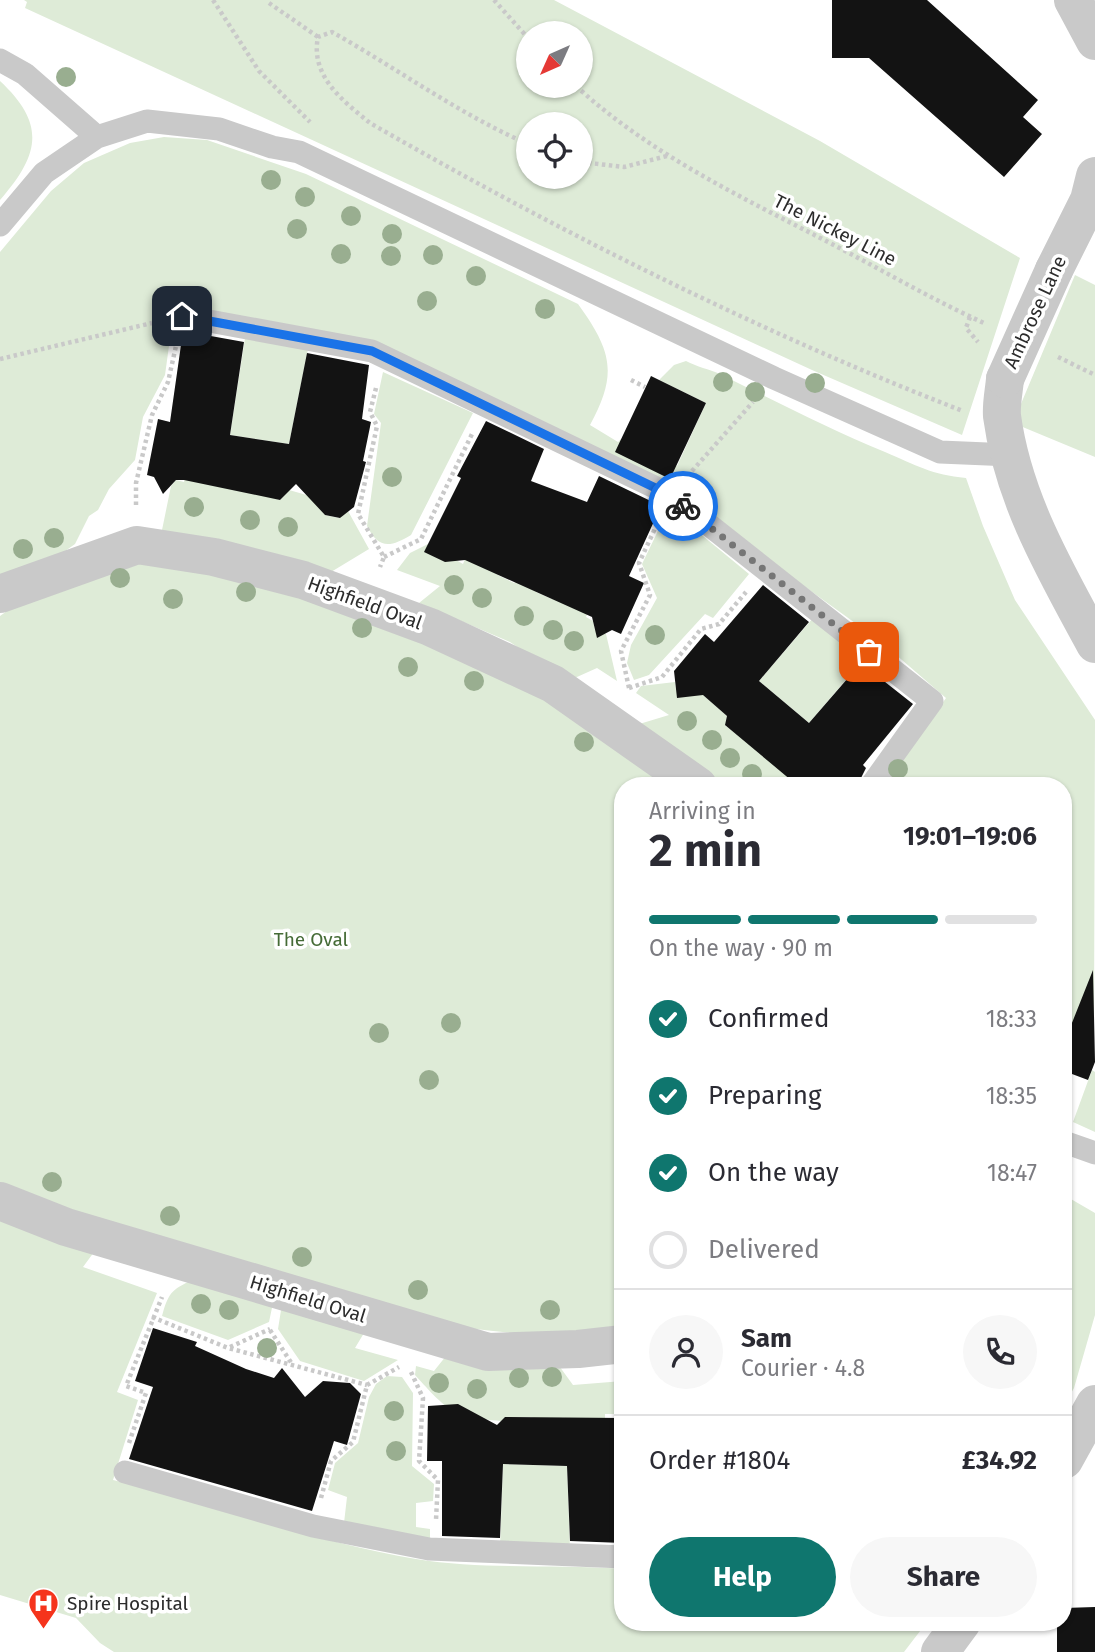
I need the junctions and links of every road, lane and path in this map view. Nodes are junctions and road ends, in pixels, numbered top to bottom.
1 (213, 0) edge
2 (494, 0) edge
3 (1073, 0) edge
4 (269, 3) dead end
5 (516, 25) edge
6 (318, 37) junction
7 (1095, 41) edge
8 (2, 65) edge
9 (589, 98) edge
10 (97, 136) junction
11 (516, 138) edge
12 (299, 152) junction
13 (668, 156) junction
14 (593, 163) edge
15 (1095, 176) edge
16 (0, 225) edge
17 (182, 316) junction
18 (995, 329) dead end
19 (1046, 352) dead end
20 (383, 357) junction
21 (0, 359) edge
22 (1095, 375) edge
23 (774, 378) junction
24 (631, 380) dead end
25 (645, 387) dead end
26 (485, 406) junction
27 (1011, 455) junction
28 (670, 495) junction
29 (137, 545) junction
30 (384, 557) junction
31 (765, 570) junction
32 (0, 594) edge
33 (366, 603) junction
34 (1095, 644) edge
35 (629, 688) junction
36 (608, 721) junction
37 (686, 777) edge
38 (878, 777) edge
39 (1072, 1145) edge
40 (1095, 1153) edge
41 (0, 1201) edge
42 (191, 1265) junction
43 (152, 1317) junction
44 (270, 1329) dead end
45 (614, 1345) edge
46 (292, 1364) junction
47 (367, 1385) junction
48 (1093, 1413) edge
49 (1072, 1447) edge
50 (125, 1472) joint
51 (313, 1525) junction
52 (435, 1549) junction
53 (614, 1557) edge
54 (955, 1631) edge
55 (940, 1652) edge

1 - 12 path
2 - 5 path
3 - 7 street
4 - 6 path
6 - 11 path
6 - 27 path
8 - 10 lane
9 - 13 path, The Nickey Line
10 - 12 lane
10 - 16 lane
12 - 23 lane
13 - 14 path
13 - 18 path, The Nickey Line
15 - 27 street, Ambrose Lane, bridge
17 - 20 lane
17 - 21 path
17 - 29 path
19 - 22 path
20 - 26 lane
20 - 30 path
23 - 27 lane
23 - 28 path
24 - 25 path
26 - 28 lane
26 - 30 path
27 - 34 street, Ambrose Lane
28 - 31 lane
28 - 35 path
29 - 32 street, Highfield Oval
29 - 33 street, Highfield Oval
30 - 33 path
31 - 35 path
31 - 38 lane
33 - 36 street, Highfield Oval
35 - 36 path
36 - 37 street, Highfield Oval
39 - 40 lane
41 - 42 street, Highfield Oval
42 - 43 path
42 - 45 street, Highfield Oval
43 - 46 path
43 - 50 path
44 - 46 path
46 - 47 path
47 - 51 path
47 - 52 path
48 - 49 street
50 - 51 lane
51 - 52 lane
52 - 53 lane
54 - 55 street

